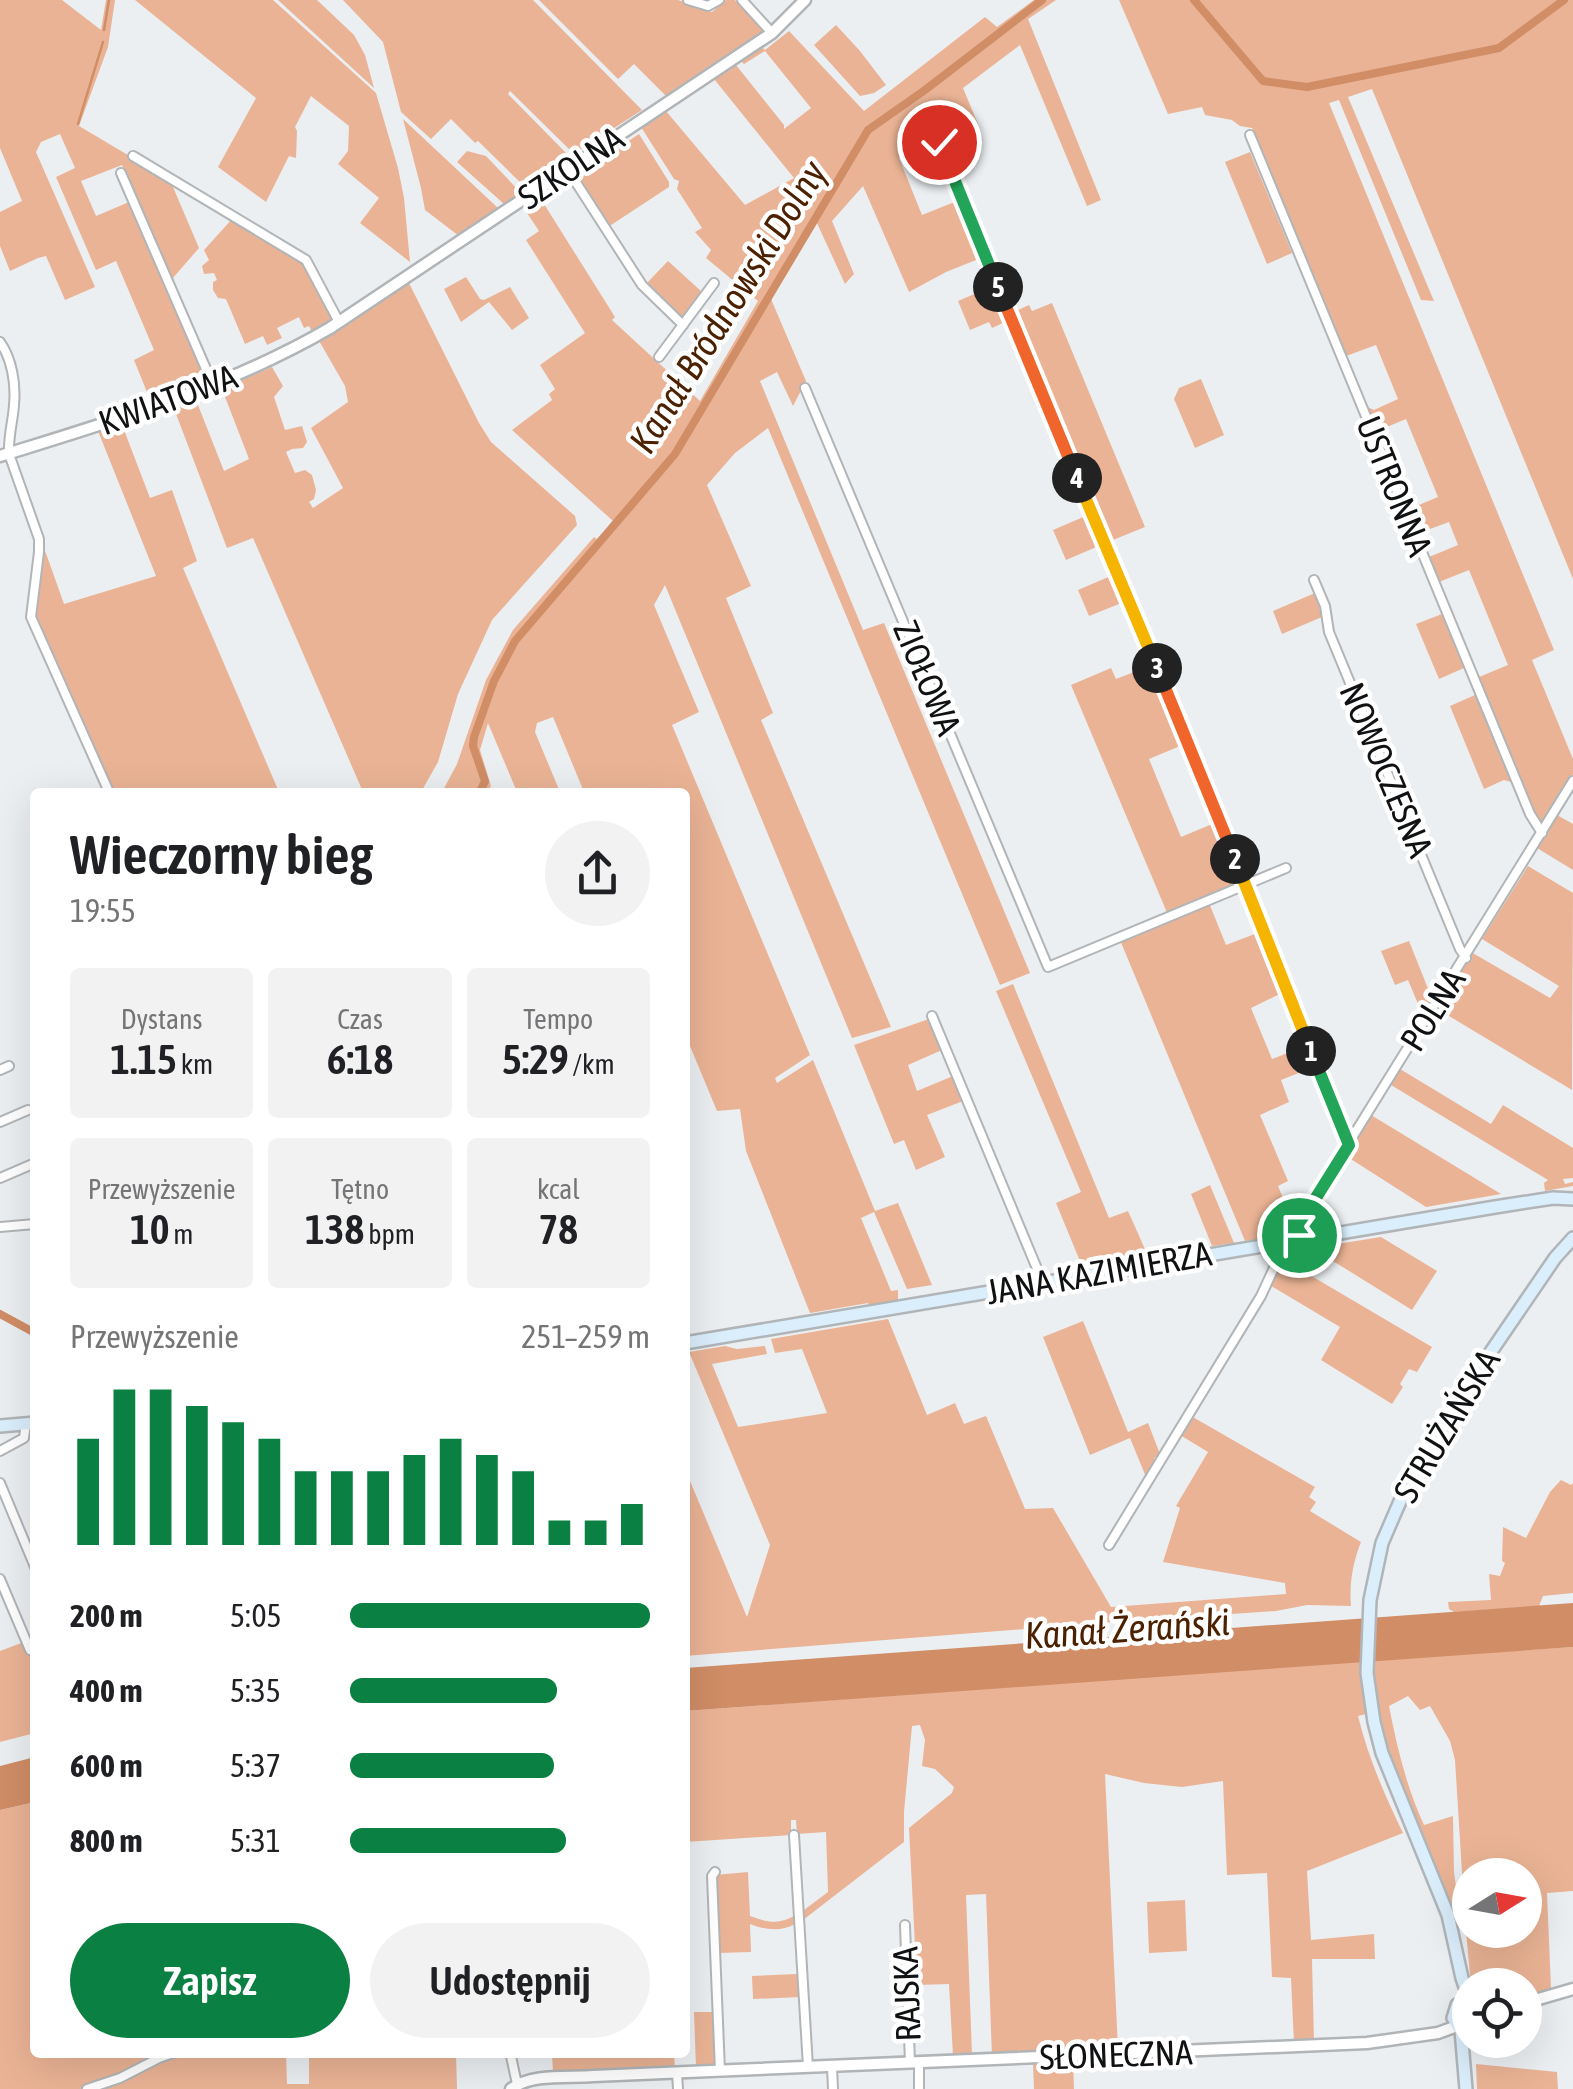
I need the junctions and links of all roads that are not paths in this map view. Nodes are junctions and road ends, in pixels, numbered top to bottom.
1 (688, 0) edge
2 (720, 0) edge
3 (742, 0) edge
4 (805, 0) edge
5 (772, 33) junction
6 (1250, 135) dead end
7 (939, 142) dead end
8 (133, 156) dead end
9 (568, 170) junction
10 (121, 172) dead end
11 (714, 283) dead end
12 (683, 324) junction
13 (334, 325) junction
14 (0, 342) edge
15 (659, 357) dead end
16 (213, 385) junction
17 (805, 388) dead end
18 (4, 455) edge
19 (1314, 580) dead end
20 (1573, 781) edge
21 (106, 788) edge
22 (1542, 833) junction
23 (1286, 868) dead end
24 (1246, 885) junction
25 (1466, 958) junction
26 (932, 1016) dead end
27 (28, 1110) dead end
28 (0, 1122) edge
29 (1349, 1145) junction
30 (30, 1165) edge
31 (0, 1178) edge
32 (1573, 1199) edge
33 (30, 1224) edge
34 (0, 1227) edge
35 (1573, 1238) edge
36 (1293, 1240) junction
37 (1043, 1283) junction
38 (690, 1342) edge
39 (30, 1423) edge
40 (0, 1426) edge
41 (0, 1451) edge
42 (0, 1483) edge
43 (1109, 1545) dead end
44 (30, 1555) edge
45 (0, 1579) edge
46 (30, 1650) dead end
47 (794, 1835) dead end
48 (715, 1872) dead end
49 (905, 1925) dead end
50 (1460, 1968) edge
51 (1573, 1989) edge
52 (1542, 1999) edge
53 (1452, 2030) edge
54 (158, 2058) edge
55 (511, 2058) edge
56 (1464, 2058) edge
57 (914, 2063) junction
58 (832, 2067) junction
59 (808, 2068) junction
60 (720, 2071) junction
61 (677, 2073) junction
62 (593, 2076) junction
63 (514, 2087) edge
64 (87, 2089) edge
65 (593, 2089) edge
66 (678, 2089) edge
67 (833, 2089) edge
68 (919, 2089) edge
69 (1466, 2089) edge

1 - 2 street
3 - 5 street
4 - 5 street, SZKOLNA
5 - 9 street, SZKOLNA
6 - 22 street, USTRONNA
7 - 24 street
8 - 13 street
9 - 12 street
9 - 13 street, SZKOLNA
10 - 16 street
11 - 12 street
12 - 15 street
13 - 16 street, KWIATOWA
14 - 18 street
16 - 18 street, KWIATOWA
17 - 24 street, ZIOŁOWA
18 - 21 street
19 - 25 street, NOWOCZESNA
20 - 22 street, POLNA
22 - 25 street, POLNA
23 - 24 street
24 - 29 street
25 - 29 street, POLNA
26 - 37 street
27 - 28 street
29 - 36 street, POLNA
30 - 31 street
32 - 36 main road, JANA KAZIMIERZA
33 - 34 street
35 - 50 main road, STRUŻAŃSKA
36 - 37 main road, JANA KAZIMIERZA
36 - 43 street, POLNA
37 - 38 main road, JANA KAZIMIERZA
39 - 40 main road
39 - 41 street
42 - 44 street
45 - 46 street
47 - 59 street
48 - 60 street
49 - 57 street, RAJSKA
51 - 52 street
53 - 57 street, SŁONECZNA
54 - 64 street
55 - 63 street
56 - 69 main road
57 - 58 street, SŁONECZNA
57 - 68 street, RAJSKA
58 - 59 street, SŁONECZNA
58 - 67 street
59 - 60 street, SŁONECZNA
60 - 61 street, SŁONECZNA
61 - 62 street, SŁONECZNA
61 - 66 street
62 - 63 street, SŁONECZNA
62 - 65 street

